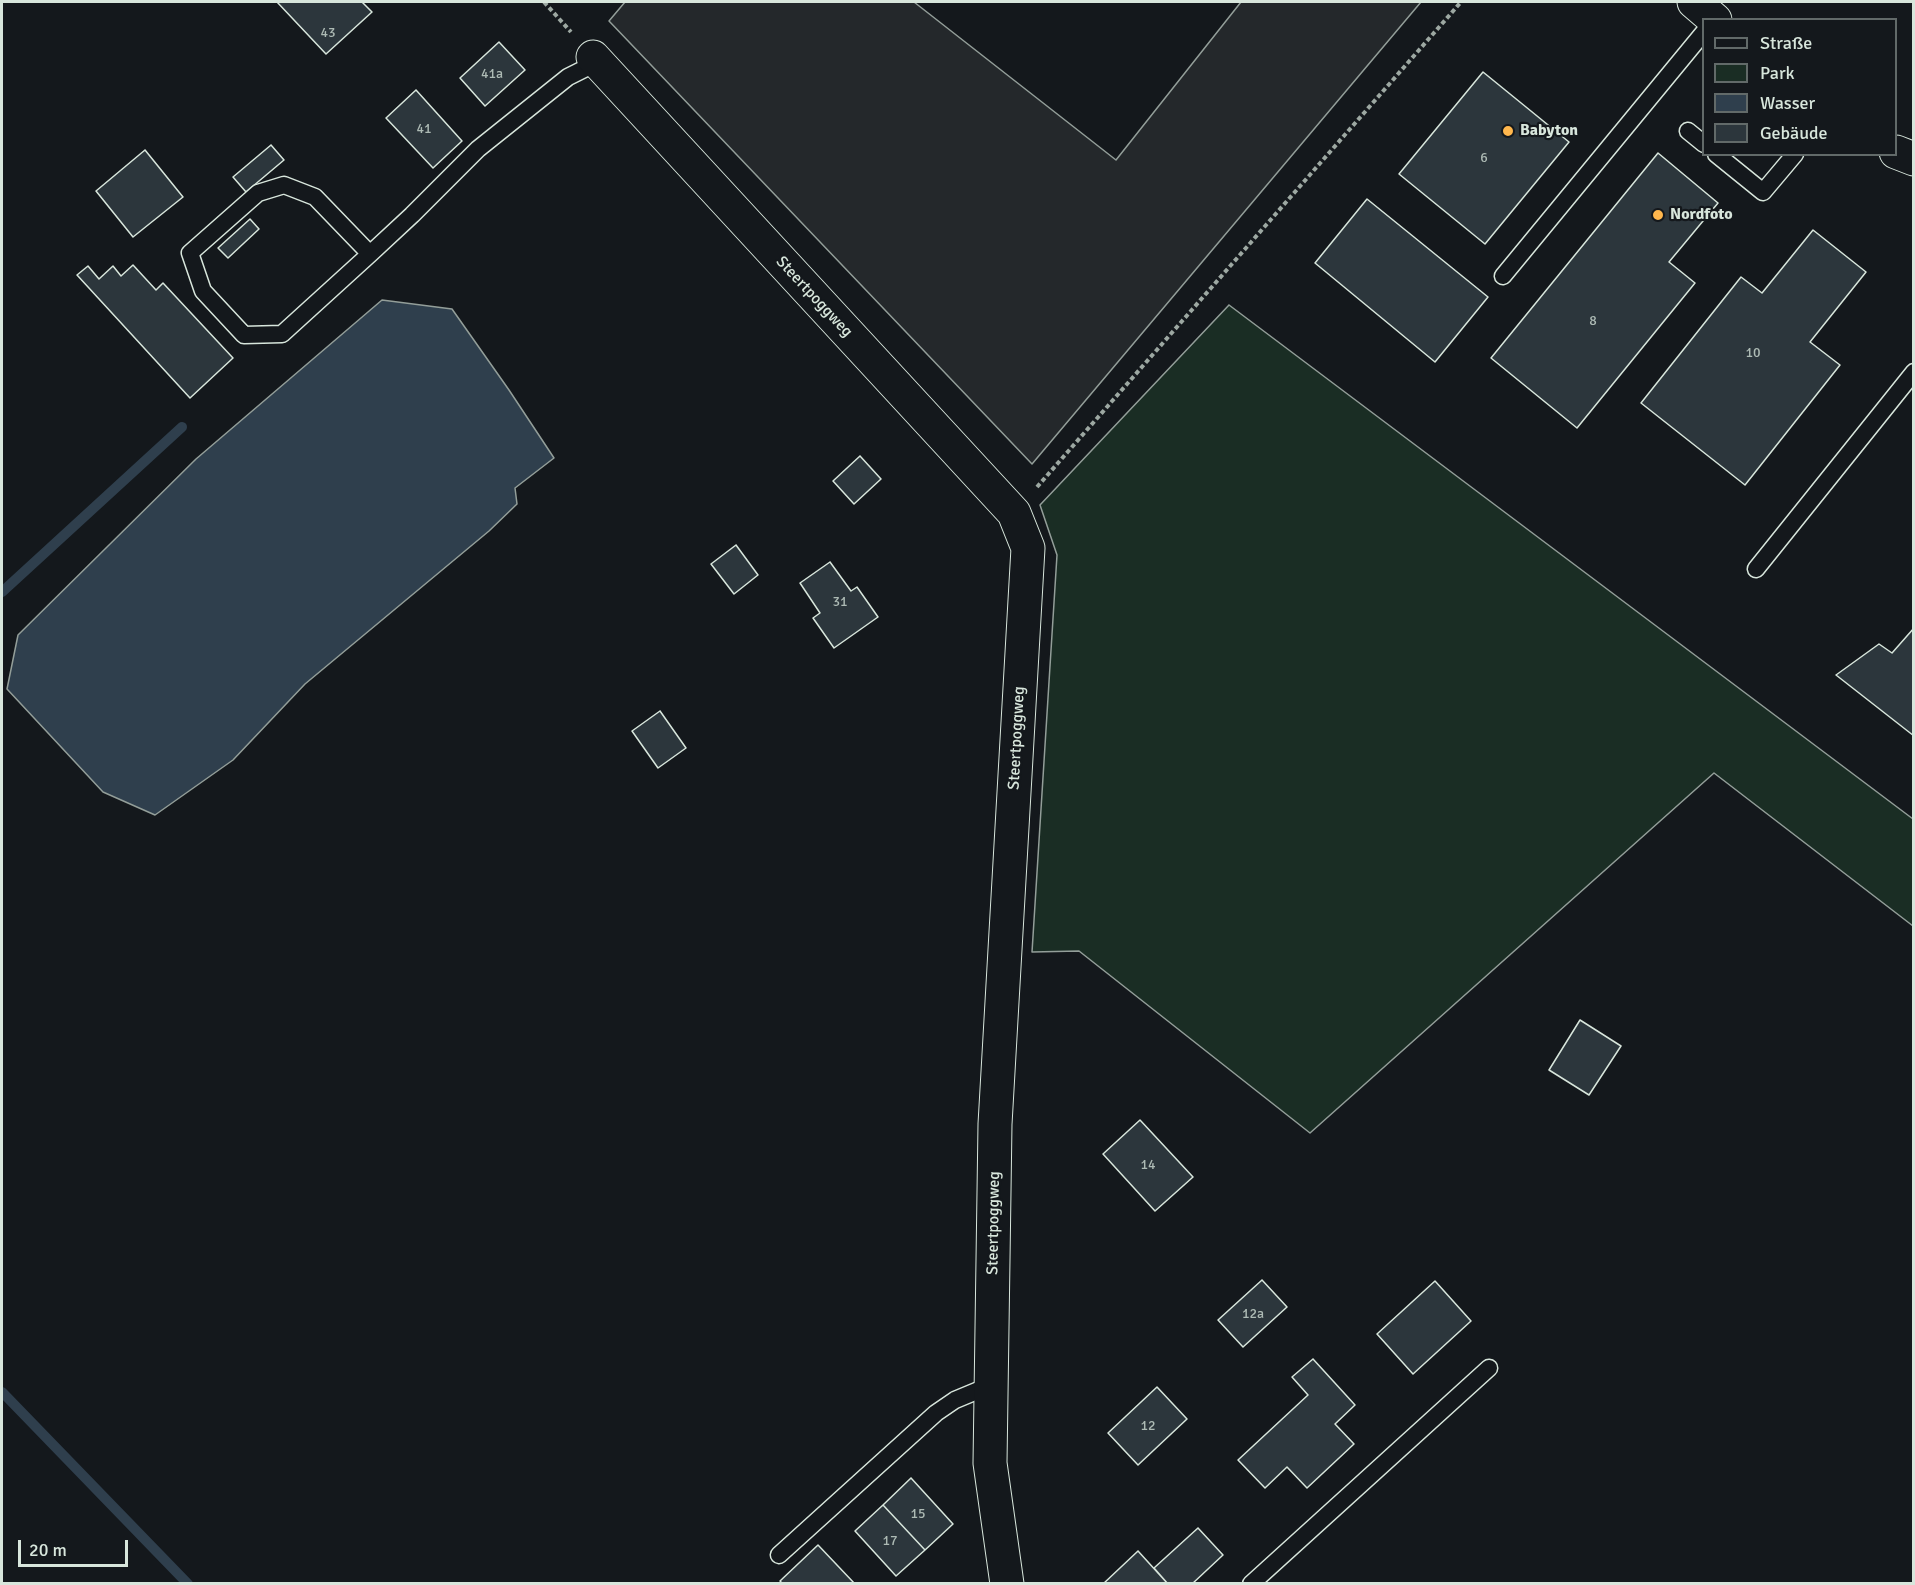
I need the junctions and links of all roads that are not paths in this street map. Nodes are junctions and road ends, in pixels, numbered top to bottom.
1 (1694, 2) edge
2 (1713, 18) edge
3 (1702, 34) edge
4 (596, 60) joint
5 (1688, 131) dead end
6 (1702, 142) edge
7 (1897, 152) edge
8 (1718, 156) edge
9 (1793, 156) edge
10 (1914, 159) edge
11 (370, 254) junction
12 (1503, 276) dead end
13 (1914, 372) edge
14 (1756, 569) dead end
15 (1489, 1368) dead end
16 (991, 1385) junction
17 (778, 1556) dead end
18 (1007, 1584) edge
19 (1251, 1584) edge

1 - 2 street
3 - 12 lane
4 - 11 lane
4 - 16 street, Steertpoggweg
5 - 6 lane
7 - 10 street
8 - 9 lane
11 - 11 lane
13 - 14 lane
15 - 19 lane
16 - 17 lane
16 - 18 street, Steertpoggweg

